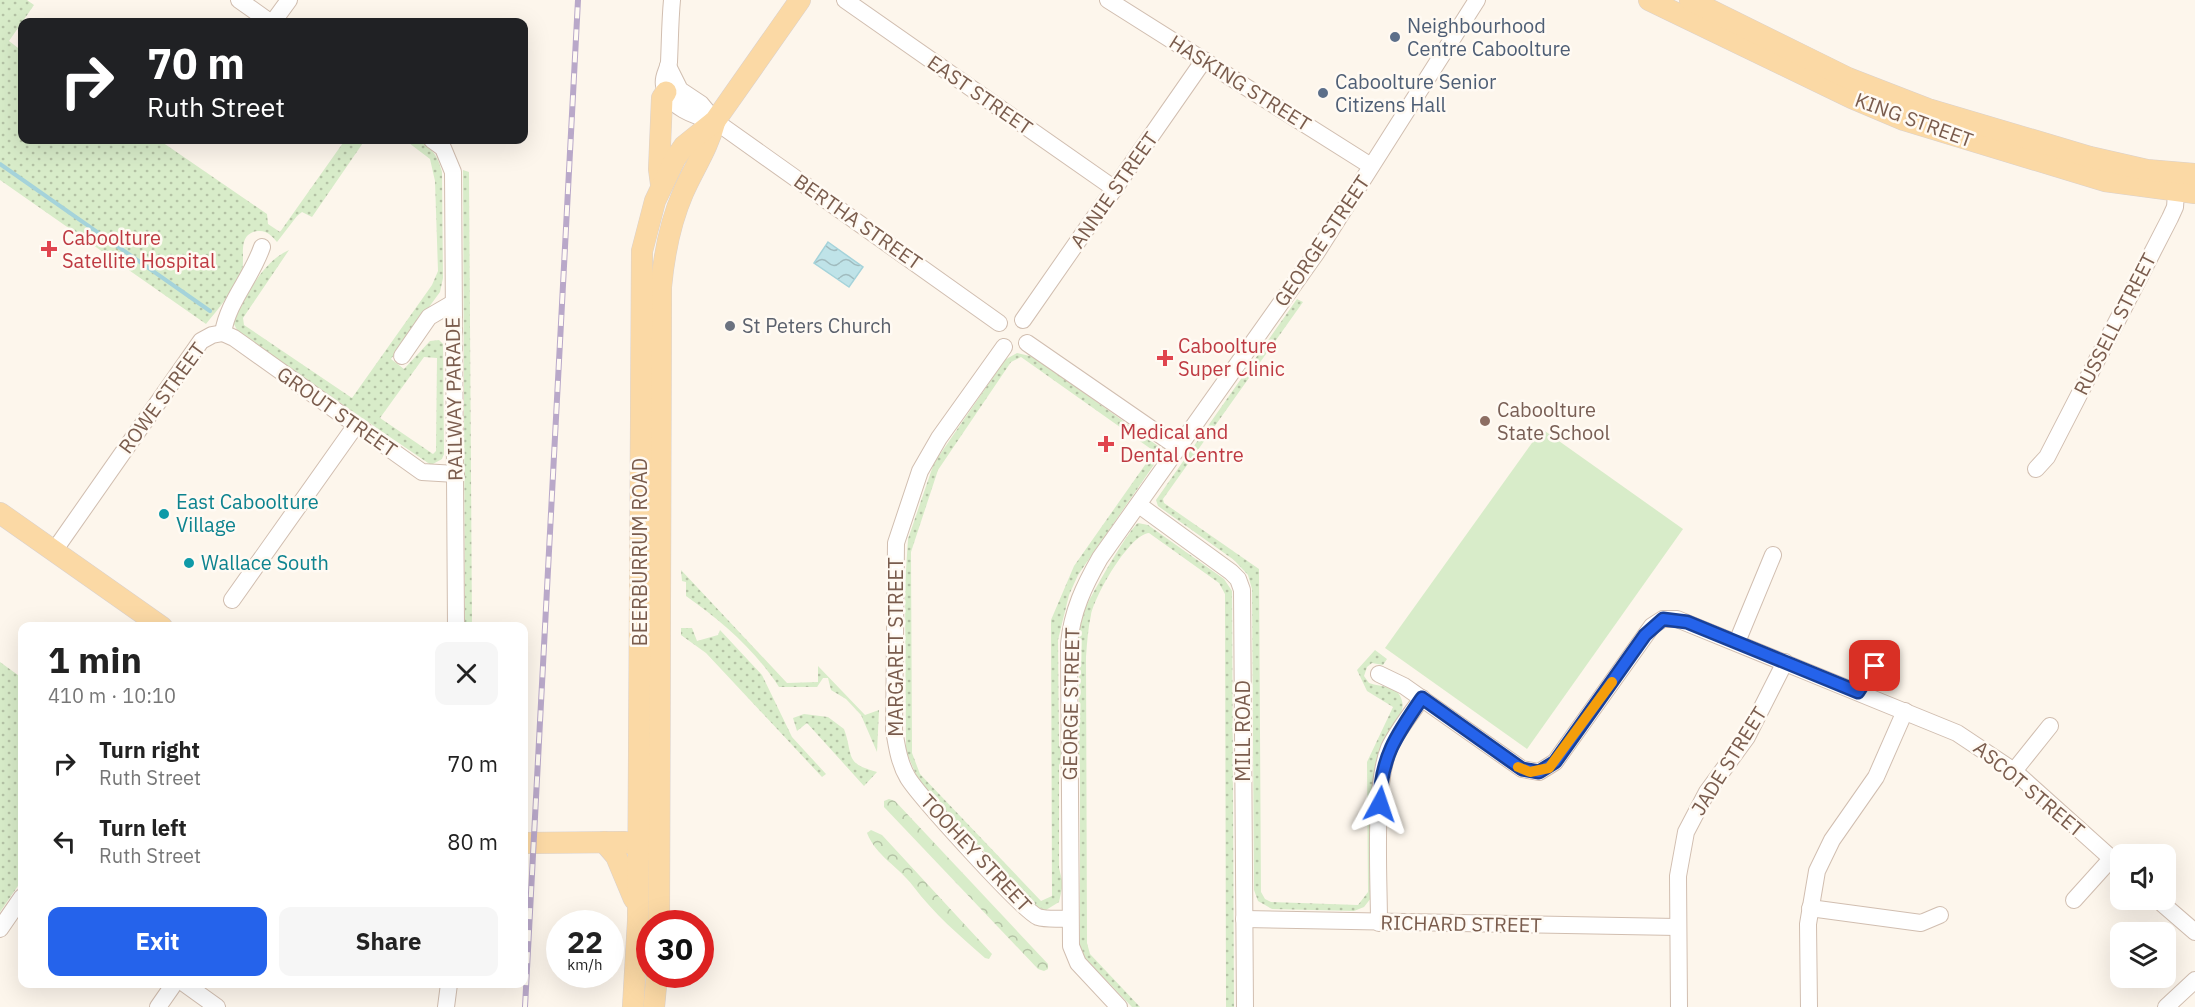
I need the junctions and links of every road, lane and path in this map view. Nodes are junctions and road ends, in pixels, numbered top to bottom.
1 (239, 0) edge
2 (289, 0) edge
3 (672, 0) edge
4 (800, 0) edge
5 (845, 0) edge
6 (1108, 0) edge
7 (1478, 0) edge
8 (1649, 0) edge
9 (1690, 0) edge
10 (266, 18) edge
11 (275, 18) edge
12 (1204, 60) junction
13 (668, 66) junction
14 (666, 92) junction
15 (715, 122) junction
16 (438, 144) edge
17 (1371, 166) junction
18 (2186, 183) edge
19 (661, 185) junction
20 (1115, 189) junction
21 (262, 247) dead end
22 (453, 303) junction
23 (1023, 320) junction
24 (999, 324) junction
25 (223, 333) junction
26 (1027, 343) junction
27 (1004, 347) junction
28 (402, 356) dead end
29 (356, 425) junction
30 (1179, 448) junction
31 (2036, 470) dead end
32 (456, 474) junction
33 (1139, 505) junction
34 (0, 513) edge
35 (54, 551) junction
36 (1773, 555) dead end
37 (232, 600) dead end
38 (155, 622) edge
39 (456, 622) edge
40 (1737, 642) junction
41 (1884, 651) dead end
42 (1785, 662) junction
43 (1379, 674) dead end
44 (1858, 692) junction
45 (1422, 698) junction
46 (1905, 711) junction
47 (2050, 726) dead end
48 (900, 761) joint
49 (2014, 771) junction
50 (604, 842) junction
51 (528, 843) edge
52 (639, 845) junction
53 (660, 854) junction
54 (2110, 858) edge
55 (2110, 868) edge
56 (2074, 900) dead end
57 (18, 903) edge
58 (638, 907) junction
59 (1810, 908) junction
60 (659, 910) edge
61 (2170, 910) edge
62 (1940, 915) dead end
63 (1070, 919) junction
64 (1244, 919) junction
65 (1379, 923) junction
66 (1677, 927) junction
67 (0, 929) edge
68 (2195, 932) edge
69 (2195, 980) edge
70 (171, 988) edge
71 (191, 988) edge
72 (448, 988) edge
73 (656, 988) edge
74 (158, 1007) edge
75 (217, 1007) edge
76 (446, 1007) edge
77 (633, 1007) edge
78 (654, 1007) edge
79 (1119, 1007) edge
80 (1245, 1007) edge
81 (1678, 1007) edge
82 (1809, 1007) edge
83 (2166, 1007) edge

1 - 10 street
2 - 11 street
3 - 13 street
4 - 15 main road, BEERBURRUM ROAD
5 - 20 street, EAST STREET
6 - 12 street, HASKING STREET
7 - 17 street, GEORGE STREET
8 - 18 main road, KING STREET
9 - 18 main road, KING STREET
12 - 17 street, HASKING STREET
12 - 20 street, ANNIE STREET
13 - 14 street
13 - 15 street
14 - 15 street
14 - 19 main road
15 - 19 main road, BEERBURRUM ROAD
15 - 24 street, BERTHA STREET
15 - 53 main road, BEERBURRUM ROAD
16 - 22 street, RAILWAY PARADE
17 - 30 street, GEORGE STREET
18 - 31 street, RUSSELL STREET
19 - 52 main road, BEERBURRUM ROAD
20 - 23 street, ANNIE STREET
21 - 25 street, ROWE STREET
22 - 28 street
22 - 32 street, RAILWAY PARADE
23 - 24 street
23 - 26 street
24 - 27 street
25 - 29 street, GROUT STREET
25 - 35 street, ROWE STREET
26 - 27 street
26 - 30 street
27 - 48 street, MARGARET STREET
29 - 32 street, GROUT STREET
29 - 37 street
30 - 33 street, GEORGE STREET
32 - 39 street, RAILWAY PARADE
33 - 63 street, GEORGE STREET
33 - 64 street, MILL ROAD
34 - 35 main road
35 - 38 main road
36 - 40 street
40 - 42 street, ASCOT STREET
40 - 45 street, ASCOT STREET
41 - 44 street
42 - 44 street, ASCOT STREET
42 - 66 street, JADE STREET
43 - 45 street
44 - 46 street, ASCOT STREET
45 - 65 street
46 - 49 street, ASCOT STREET
46 - 59 street
47 - 49 street
48 - 63 street, TOOHEY STREET
49 - 54 street, ASCOT STREET
50 - 51 main road
50 - 52 main road
50 - 58 main road
52 - 53 main road
52 - 58 main road, BEERBURRUM ROAD
53 - 60 main road, BEERBURRUM ROAD
55 - 56 street
57 - 67 street
58 - 77 main road, BEERBURRUM ROAD
59 - 62 street
59 - 82 street
61 - 68 street
63 - 79 street
64 - 65 street, RICHARD STREET
64 - 80 street, MILL ROAD
65 - 66 street, RICHARD STREET
66 - 81 street, JADE STREET
69 - 83 street
70 - 74 street
71 - 75 street
72 - 76 street
73 - 78 main road

